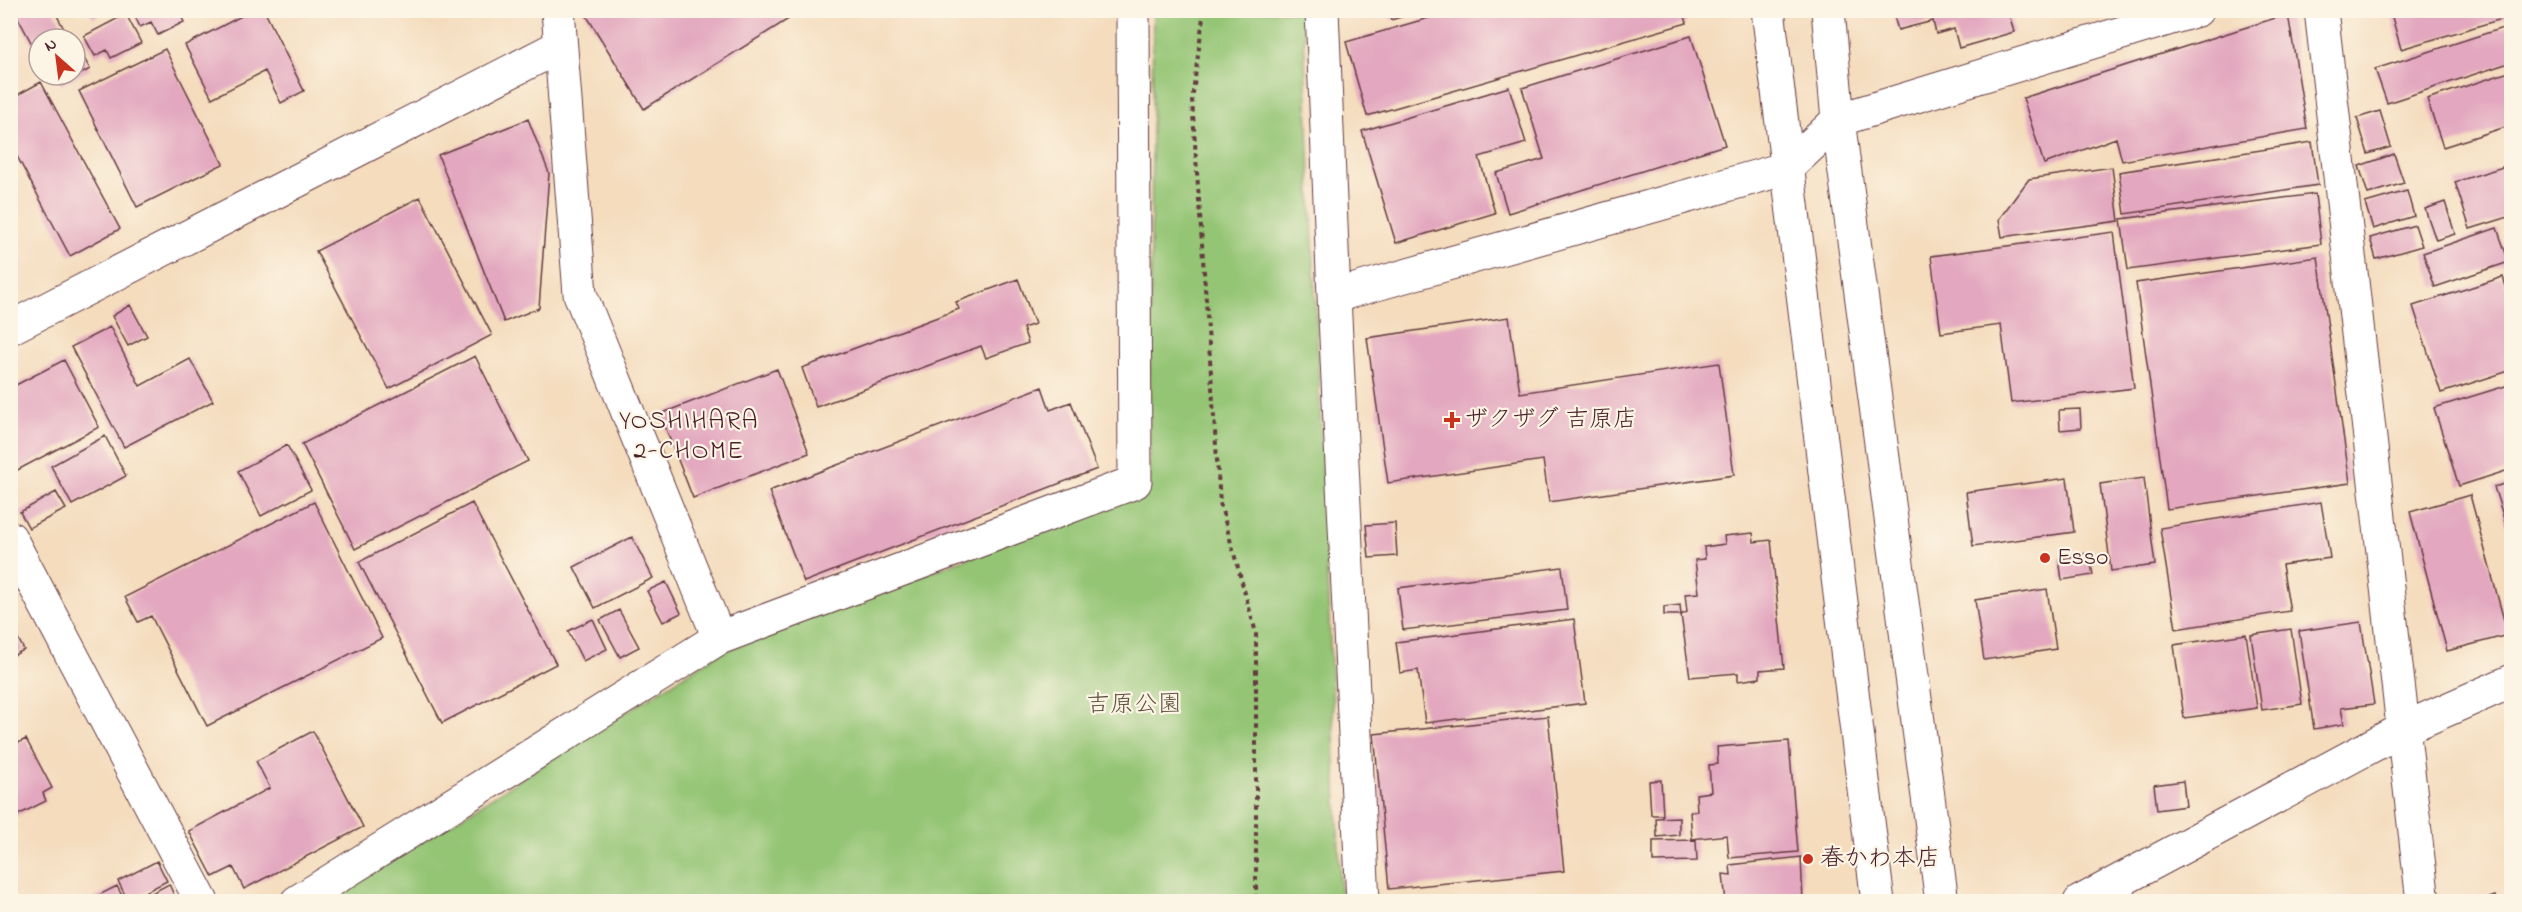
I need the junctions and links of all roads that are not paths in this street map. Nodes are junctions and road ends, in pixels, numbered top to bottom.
1 (558, 10) edge
2 (1133, 10) edge
3 (1322, 10) edge
4 (1768, 10) edge
5 (1828, 10) edge
6 (2197, 10) edge
7 (2321, 10) edge
8 (560, 46) junction
9 (1838, 120) junction
10 (1787, 168) junction
11 (1334, 296) junction
12 (10, 328) edge
13 (10, 538) edge
14 (719, 638) junction
15 (2511, 681) edge
16 (2403, 729) junction
17 (202, 902) edge
18 (297, 902) edge
19 (1363, 902) edge
20 (1878, 902) edge
21 (1942, 902) edge
22 (2080, 902) edge
23 (2424, 902) edge

1 - 8 street
2 - 14 street
3 - 11 street
4 - 10 street
5 - 9 street
6 - 9 street
7 - 16 street
8 - 12 street
8 - 14 street
9 - 10 street
9 - 21 street
10 - 11 street
10 - 20 street
11 - 19 street
13 - 17 street
14 - 18 street
15 - 16 street
16 - 22 street
16 - 23 street

